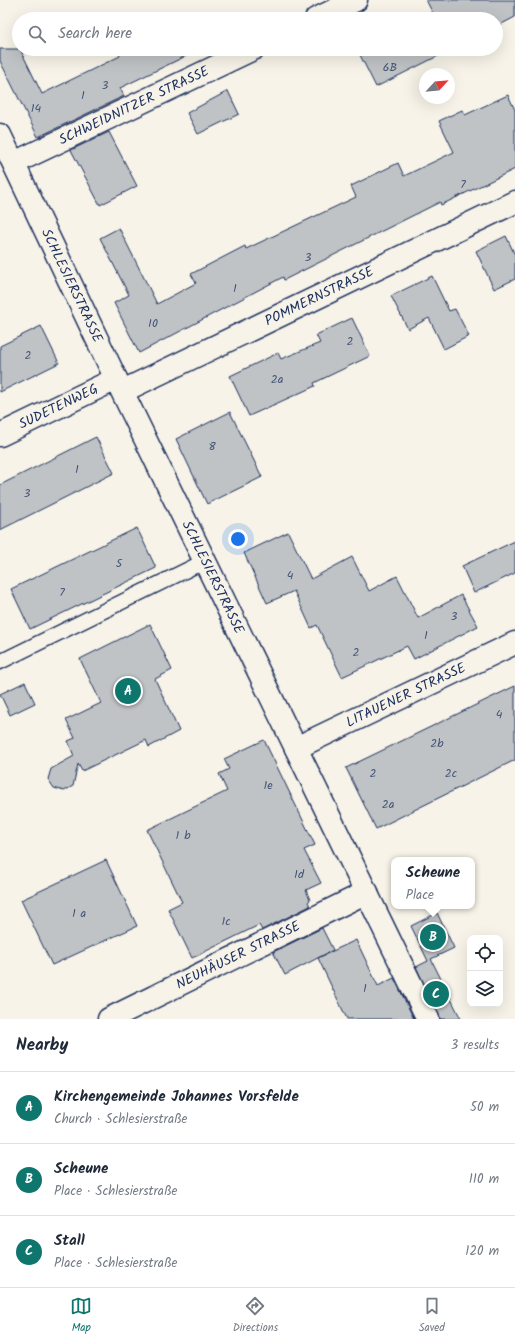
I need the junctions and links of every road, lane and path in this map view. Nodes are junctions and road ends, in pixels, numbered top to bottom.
1 (356, 0) edge
2 (331, 12) edge
3 (238, 56) edge
4 (0, 135) edge
5 (14, 163) junction
6 (515, 202) edge
7 (120, 385) junction
8 (0, 435) edge
9 (205, 561) junction
10 (515, 643) edge
11 (0, 662) edge
12 (296, 748) junction
13 (367, 892) junction
14 (110, 1019) edge
15 (428, 1019) edge

1 - 2 street
3 - 5 street, SCHWEIDNITZER STRASSE
4 - 5 street, SCHLESIERSTRASSE
5 - 7 street, SCHLESIERSTRASSE
6 - 7 street, POMMERNSTRASSE
7 - 8 street, SUDETENWEG
7 - 9 street, SCHLESIERSTRASSE
9 - 11 lane
9 - 12 street, SCHLESIERSTRASSE
10 - 12 street, LITAUENER STRASSE
12 - 13 street, SCHLESIERSTRASSE
13 - 14 street, NEUHÄUSER STRASSE
13 - 15 street, SCHLESIERSTRASSE

